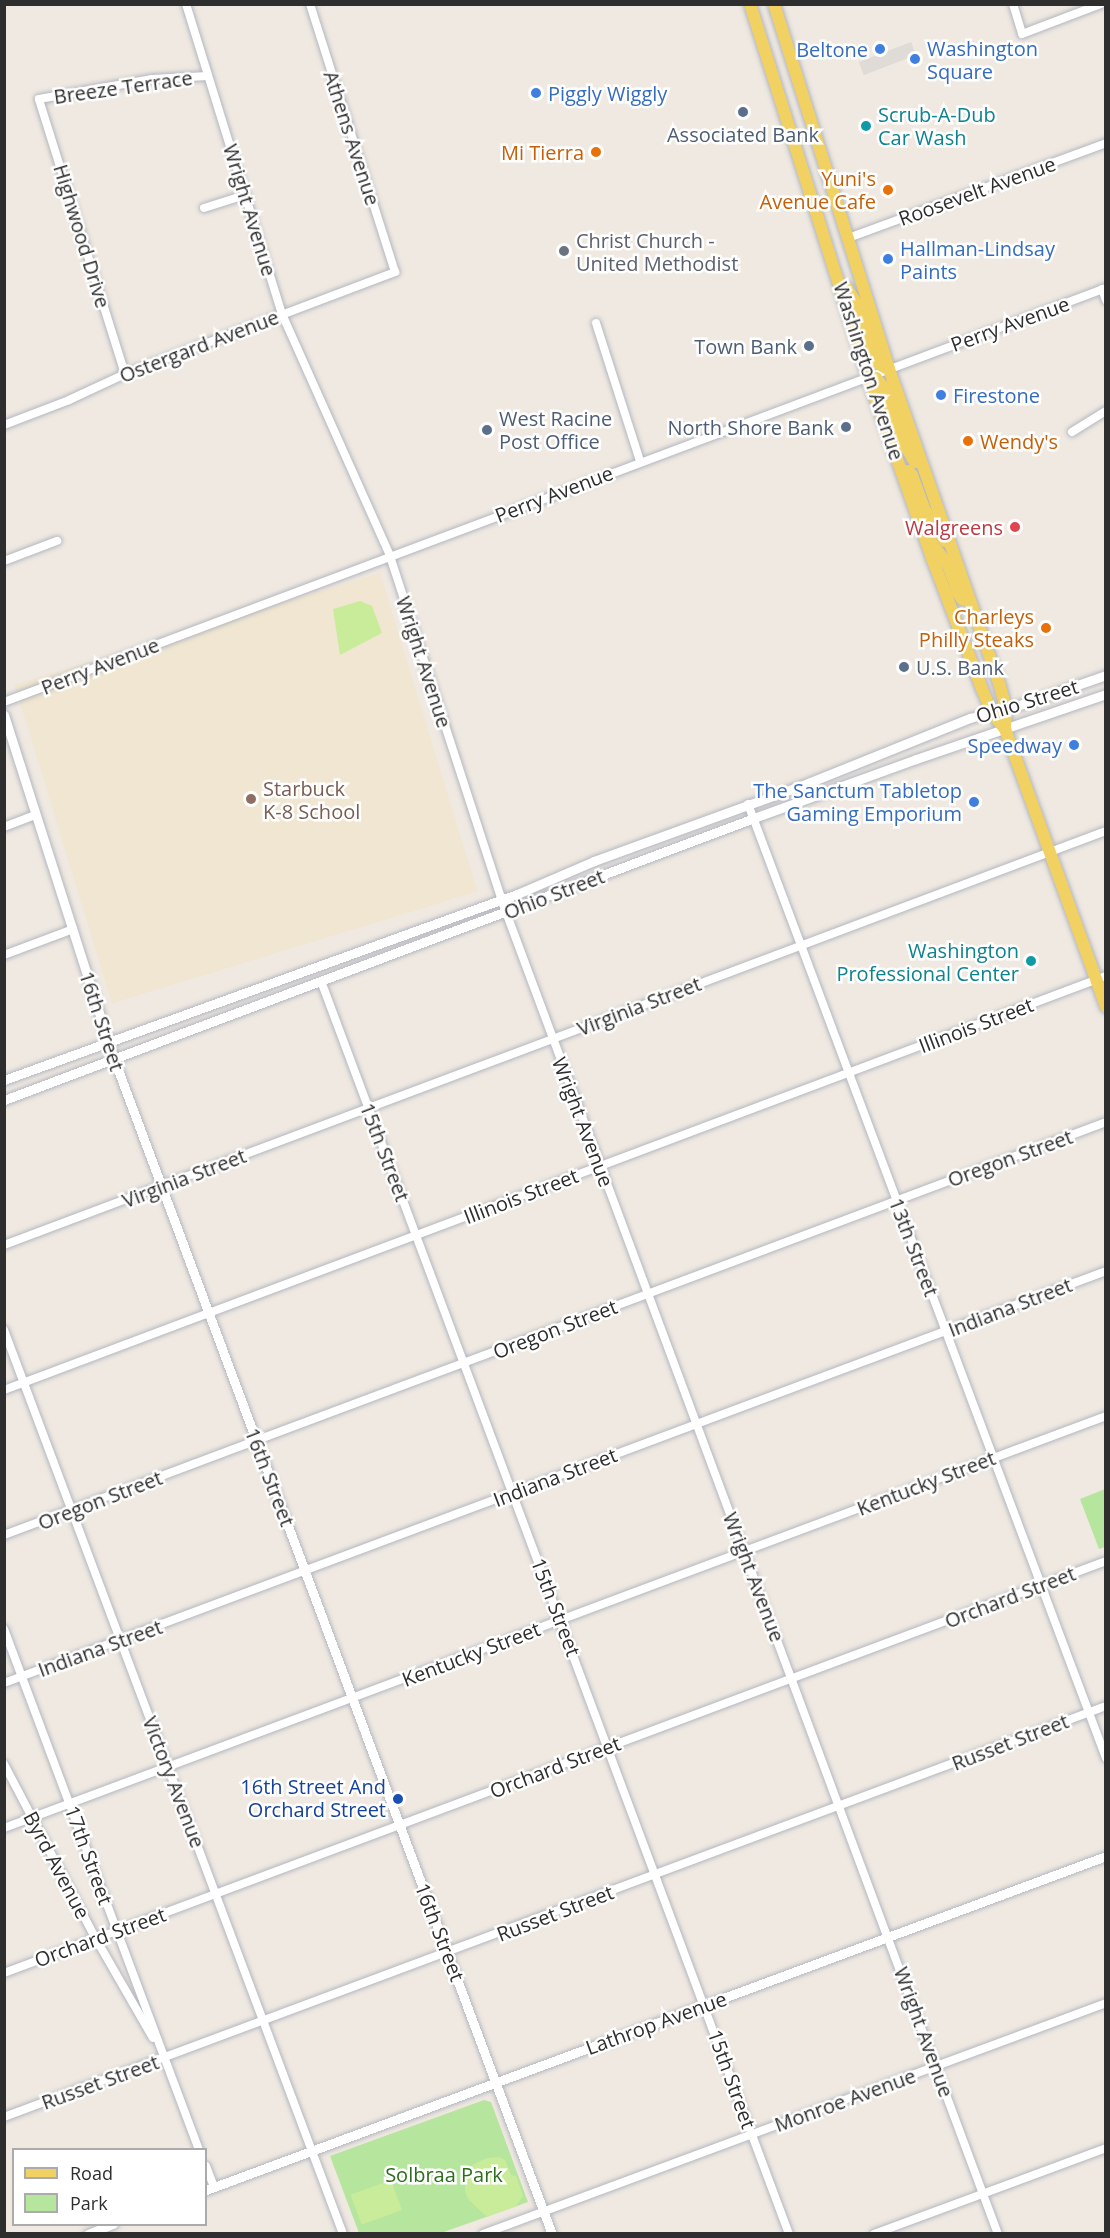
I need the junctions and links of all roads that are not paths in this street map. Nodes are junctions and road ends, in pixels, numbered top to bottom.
1 (186, 4) edge
2 (310, 4) edge
3 (750, 4) edge
4 (774, 4) edge
5 (1013, 4) edge
6 (1101, 4) edge
7 (208, 76) junction
8 (39, 99) joint
9 (1106, 143) edge
10 (245, 195) junction
11 (204, 208) dead end
12 (848, 238) junction
13 (395, 272) joint
14 (838, 276) junction
15 (1104, 289) edge
16 (1106, 300) edge
17 (282, 314) junction
18 (596, 323) dead end
19 (889, 369) junction
20 (125, 374) junction
21 (869, 376) junction
22 (1106, 411) edge
23 (4, 424) edge
24 (1072, 432) dead end
25 (640, 461) junction
26 (924, 471) junction
27 (902, 473) junction
28 (924, 532) junction
29 (57, 541) dead end
30 (954, 551) junction
31 (390, 556) junction
32 (4, 561) edge
33 (971, 602) junction
34 (1106, 675) edge
35 (1106, 694) edge
36 (4, 702) edge
37 (1006, 709) junction
38 (992, 713) junction
39 (4, 715) edge
40 (1005, 729) junction
41 (748, 804) junction
42 (36, 814) junction
43 (754, 818) junction
44 (4, 827) edge
45 (1106, 831) edge
46 (1050, 851) junction
47 (501, 898) junction
48 (506, 912) junction
49 (73, 929) junction
50 (405, 932) junction
51 (801, 945) junction
52 (402, 951) junction
53 (4, 955) edge
54 (1100, 978) edge
55 (321, 981) junction
56 (1106, 1007) edge
57 (552, 1039) junction
58 (108, 1042) junction
59 (114, 1059) junction
60 (849, 1073) junction
61 (4, 1080) edge
62 (4, 1100) edge
63 (369, 1108) junction
64 (1106, 1122) edge
65 (600, 1166) junction
66 (161, 1187) junction
67 (897, 1200) junction
68 (417, 1236) junction
69 (4, 1245) edge
70 (1106, 1271) edge
71 (648, 1294) junction
72 (208, 1314) junction
73 (4, 1330) edge
74 (946, 1331) junction
75 (464, 1363) junction
76 (24, 1383) junction
77 (4, 1390) edge
78 (1106, 1416) edge
79 (697, 1424) junction
80 (256, 1441) junction
81 (993, 1458) junction
82 (513, 1493) junction
83 (72, 1510) junction
84 (4, 1535) edge
85 (744, 1551) junction
86 (1106, 1561) edge
87 (305, 1571) junction
88 (1041, 1586) junction
89 (561, 1620) junction
90 (4, 1629) edge
91 (121, 1640) junction
92 (22, 1676) junction
93 (792, 1679) junction
94 (4, 1683) edge
95 (352, 1698) junction
96 (1106, 1706) edge
97 (1089, 1713) junction
98 (608, 1748) junction
99 (1106, 1758) edge
100 (4, 1764) edge
101 (168, 1767) junction
102 (70, 1804) junction
103 (840, 1806) junction
104 (32, 1818) junction
105 (400, 1826) junction
106 (4, 1828) edge
107 (1106, 1856) edge
108 (656, 1875) junction
109 (216, 1894) junction
110 (118, 1931) junction
111 (888, 1936) junction
112 (96, 1939) junction
113 (448, 1953) junction
114 (4, 1973) edge
115 (1106, 2002) edge
116 (704, 2005) junction
117 (264, 2022) junction
118 (164, 2058) junction
119 (936, 2066) junction
120 (496, 2082) junction
121 (4, 2117) edge
122 (752, 2134) junction
123 (198, 2148) edge
124 (1106, 2148) edge
125 (312, 2151) junction
126 (207, 2172) edge
127 (210, 2189) edge
128 (983, 2193) junction
129 (543, 2211) junction
130 (108, 2226) edge
131 (88, 2234) edge
132 (343, 2234) edge
133 (483, 2234) edge
134 (552, 2234) edge
135 (789, 2234) edge
136 (874, 2234) edge
137 (998, 2234) edge

1 - 7 street, Wright Avenue
2 - 13 street, Athens Avenue
3 - 14 main road, Washington Avenue
4 - 12 main road, Washington Avenue
5 - 6 street
7 - 8 street, Breeze Terrace
7 - 10 street, Wright Avenue
8 - 20 street, Highwood Drive
9 - 12 street, Roosevelt Avenue
10 - 11 street
10 - 17 street, Wright Avenue
12 - 19 main road, Washington Avenue
13 - 17 street, Ostergard Avenue
14 - 19 main road
14 - 21 main road, Washington Avenue
15 - 16 street
15 - 19 street, Perry Avenue
17 - 20 street, Ostergard Avenue
17 - 31 street, Wright Avenue
18 - 25 street
19 - 21 street, Perry Avenue
19 - 26 main road, Washington Avenue
20 - 23 street, Ostergard Avenue
21 - 25 street, Perry Avenue
21 - 26 main road
21 - 27 main road, Washington Avenue
22 - 24 street
25 - 31 street, Perry Avenue
26 - 30 main road, Washington Avenue
27 - 28 main road, Washington Avenue
27 - 30 main road
28 - 33 main road
28 - 38 main road, Washington Avenue
29 - 32 street
30 - 33 main road, Washington Avenue
31 - 36 street, Perry Avenue
31 - 47 street, Wright Avenue
33 - 37 main road, Washington Avenue
34 - 37 street, Ohio Street
35 - 40 street, Ohio Street
37 - 38 street, Ohio Street
37 - 40 main road, Washington Avenue
38 - 40 main road, Washington Avenue
38 - 41 street, Ohio Street
39 - 42 street, 16th Street
40 - 43 street, Ohio Street
40 - 46 main road, Washington Avenue
41 - 43 street, 13th Street
41 - 47 street, Ohio Street
42 - 44 street
42 - 49 street, 16th Street
43 - 48 street, Ohio Street
43 - 51 street, 13th Street
45 - 46 street, Virginia Street
46 - 51 street, Virginia Street
46 - 54 main road, Washington Avenue
47 - 48 street, Wright Avenue
47 - 50 street, Ohio Street
48 - 52 street, Ohio Street
48 - 57 street, Wright Avenue
49 - 53 street
49 - 58 street, 16th Street
50 - 52 street
50 - 58 street, Ohio Street
51 - 57 street, Virginia Street
51 - 60 street, 13th Street
52 - 55 street, Ohio Street
54 - 56 main road, Washington Avenue
54 - 60 street, Illinois Street
55 - 59 street, Ohio Street
55 - 63 street, 15th Street
57 - 63 street, Virginia Street
57 - 65 street, Wright Avenue
58 - 59 street, 16th Street
58 - 61 street, Ohio Street
59 - 62 street, Ohio Street
59 - 66 street, 16th Street
60 - 65 street, Illinois Street
60 - 67 street, 13th Street
63 - 66 street, Virginia Street
63 - 68 street, 15th Street
64 - 67 street, Oregon Street
65 - 68 street, Illinois Street
65 - 71 street, Wright Avenue
66 - 69 street, Virginia Street
66 - 72 street, 16th Street
67 - 71 street, Oregon Street
67 - 74 street, 13th Street
68 - 72 street, Illinois Street
68 - 75 street, 15th Street
70 - 74 street, Indiana Street
71 - 75 street, Oregon Street
71 - 79 street, Wright Avenue
72 - 76 street, Illinois Street
72 - 80 street, 16th Street
73 - 76 street, Victory Avenue
74 - 79 street, Indiana Street
74 - 81 street, 13th Street
75 - 80 street, Oregon Street
75 - 82 street, 15th Street
76 - 77 street, Illinois Street
76 - 83 street, Victory Avenue
78 - 81 street, Kentucky Street
79 - 82 street, Indiana Street
79 - 85 street, Wright Avenue
80 - 83 street, Oregon Street
80 - 87 street, 16th Street
81 - 85 street, Kentucky Street
81 - 88 street, 13th Street
82 - 87 street, Indiana Street
82 - 89 street, 15th Street
83 - 84 street, Oregon Street
83 - 91 street, Victory Avenue
85 - 89 street, Kentucky Street
85 - 93 street, Wright Avenue
86 - 88 street, Orchard Street
87 - 91 street, Indiana Street
87 - 95 street, 16th Street
88 - 93 street, Orchard Street
88 - 97 street, 13th Street
89 - 95 street, Kentucky Street
89 - 98 street, 15th Street
90 - 92 street, 17th Street
91 - 92 street, Indiana Street
91 - 101 street, Victory Avenue
92 - 94 street, Indiana Street
92 - 102 street, 17th Street
93 - 98 street, Orchard Street
93 - 103 street, Wright Avenue
95 - 101 street, Kentucky Street
95 - 105 street, 16th Street
96 - 97 street, Russet Street
97 - 99 street, 13th Street
97 - 103 street, Russet Street
98 - 105 street, Orchard Street
98 - 108 street, 15th Street
100 - 104 street, Byrd Avenue
101 - 102 street, Kentucky Street
101 - 109 street, Victory Avenue
102 - 104 street, Kentucky Street
102 - 110 street, 17th Street
103 - 108 street, Russet Street
103 - 111 street, Wright Avenue
104 - 106 street, Kentucky Street
104 - 112 street, Byrd Avenue
105 - 109 street, Orchard Street
105 - 113 street, 16th Street
107 - 111 street, Lathrop Avenue
108 - 113 street, Russet Street
108 - 116 street, 15th Street
109 - 110 street, Orchard Street
109 - 117 street, Victory Avenue
110 - 112 street, Orchard Street
110 - 118 street, 17th Street
111 - 116 street, Lathrop Avenue
111 - 119 street, Wright Avenue
112 - 114 street, Orchard Street
112 - 118 street, Byrd Avenue
113 - 117 street, Russet Street
113 - 120 street, 16th Street
115 - 119 street, Monroe Avenue
116 - 120 street, Lathrop Avenue
116 - 122 street, 15th Street
117 - 118 street, Russet Street
117 - 125 street, Victory Avenue
118 - 121 street, Russet Street
118 - 123 street, 17th Street
119 - 122 street, Monroe Avenue
119 - 128 street, Wright Avenue
120 - 125 street, Lathrop Avenue
120 - 129 street, 16th Street
122 - 129 street, Monroe Avenue
122 - 135 street, 15th Street
124 - 128 street
125 - 127 street, Lathrop Avenue
125 - 132 street, Victory Avenue
126 - 127 street
128 - 136 street
128 - 137 street, Wright Avenue
129 - 133 street, Monroe Avenue
129 - 134 street, 16th Street
130 - 131 street

